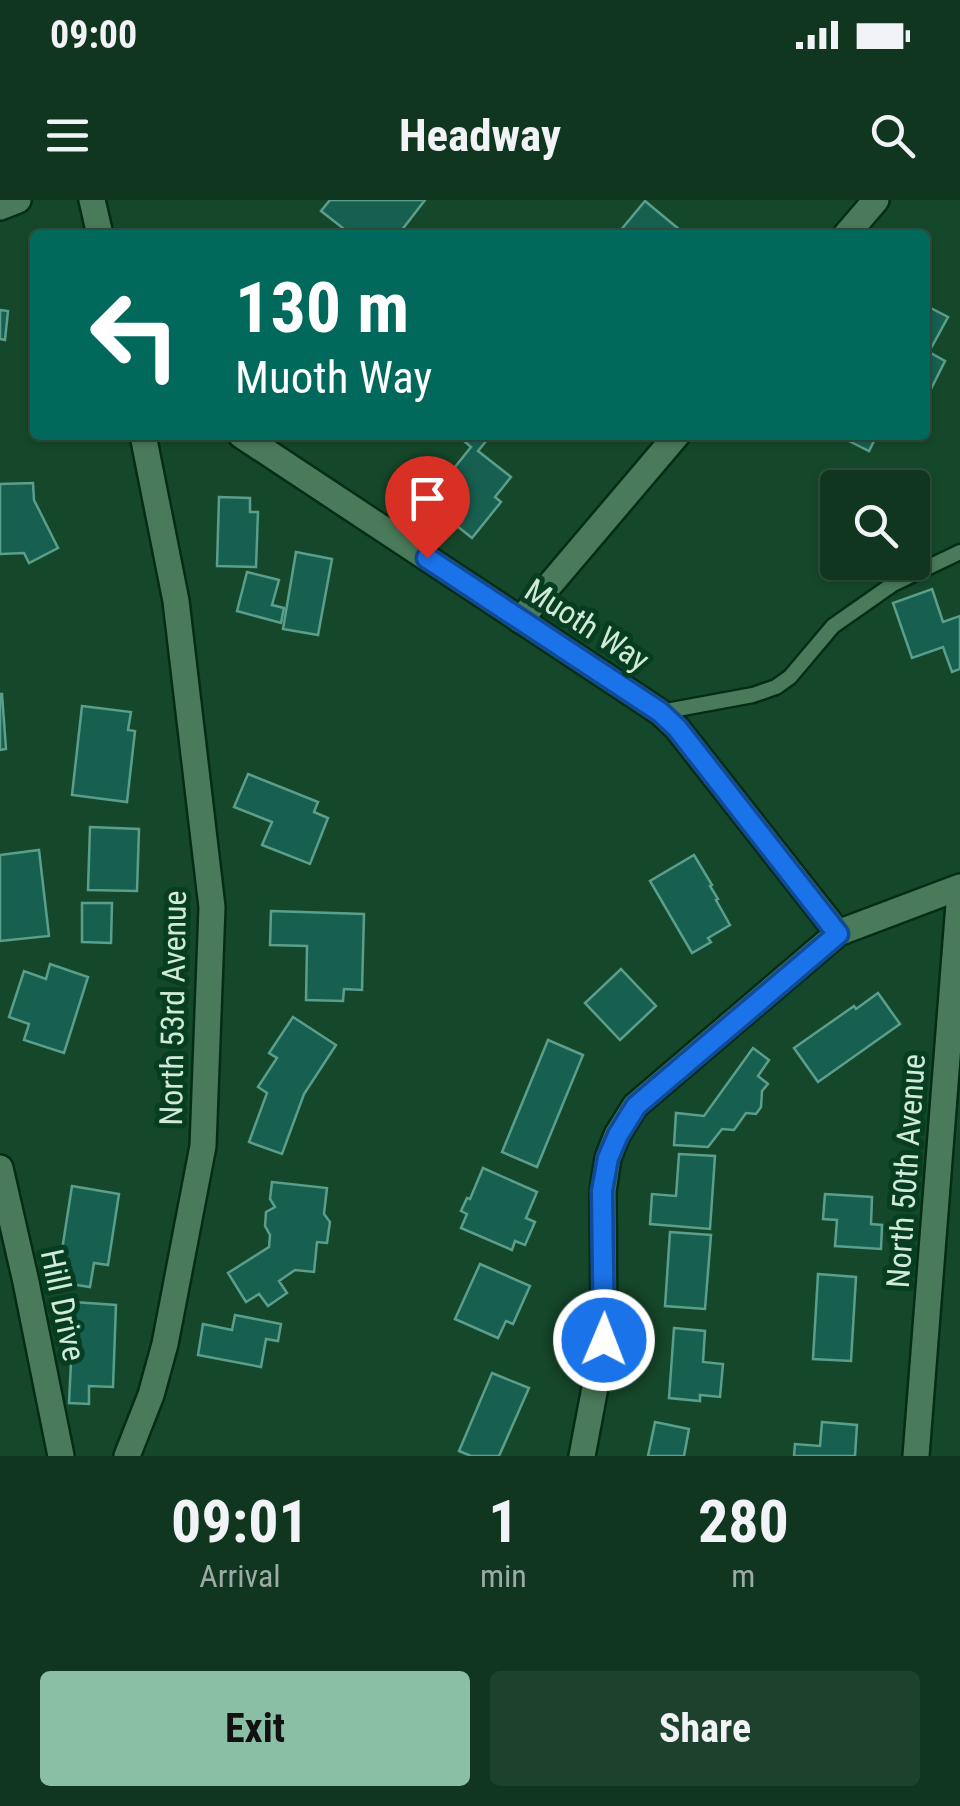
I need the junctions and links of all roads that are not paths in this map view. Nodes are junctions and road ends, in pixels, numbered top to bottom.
1 (18, 200) edge
2 (92, 200) edge
3 (876, 200) edge
4 (0, 207) edge
5 (99, 230) edge
6 (850, 230) edge
7 (144, 440) edge
8 (249, 440) edge
9 (673, 440) edge
10 (960, 552) edge
11 (520, 620) junction
12 (660, 712) junction
13 (960, 889) edge
14 (838, 934) junction
15 (0, 1168) edge
16 (61, 1456) edge
17 (127, 1456) edge
18 (582, 1456) edge
19 (916, 1456) edge

1 - 4 street
2 - 5 street
3 - 6 street
7 - 17 street, North 53rd Avenue
8 - 11 street, Muoth Way
9 - 11 street
10 - 12 lane
11 - 12 street, Muoth Way
12 - 14 street, Muoth Way
13 - 14 street
13 - 19 street, North 50th Avenue
14 - 18 street
15 - 16 street, Hill Drive

